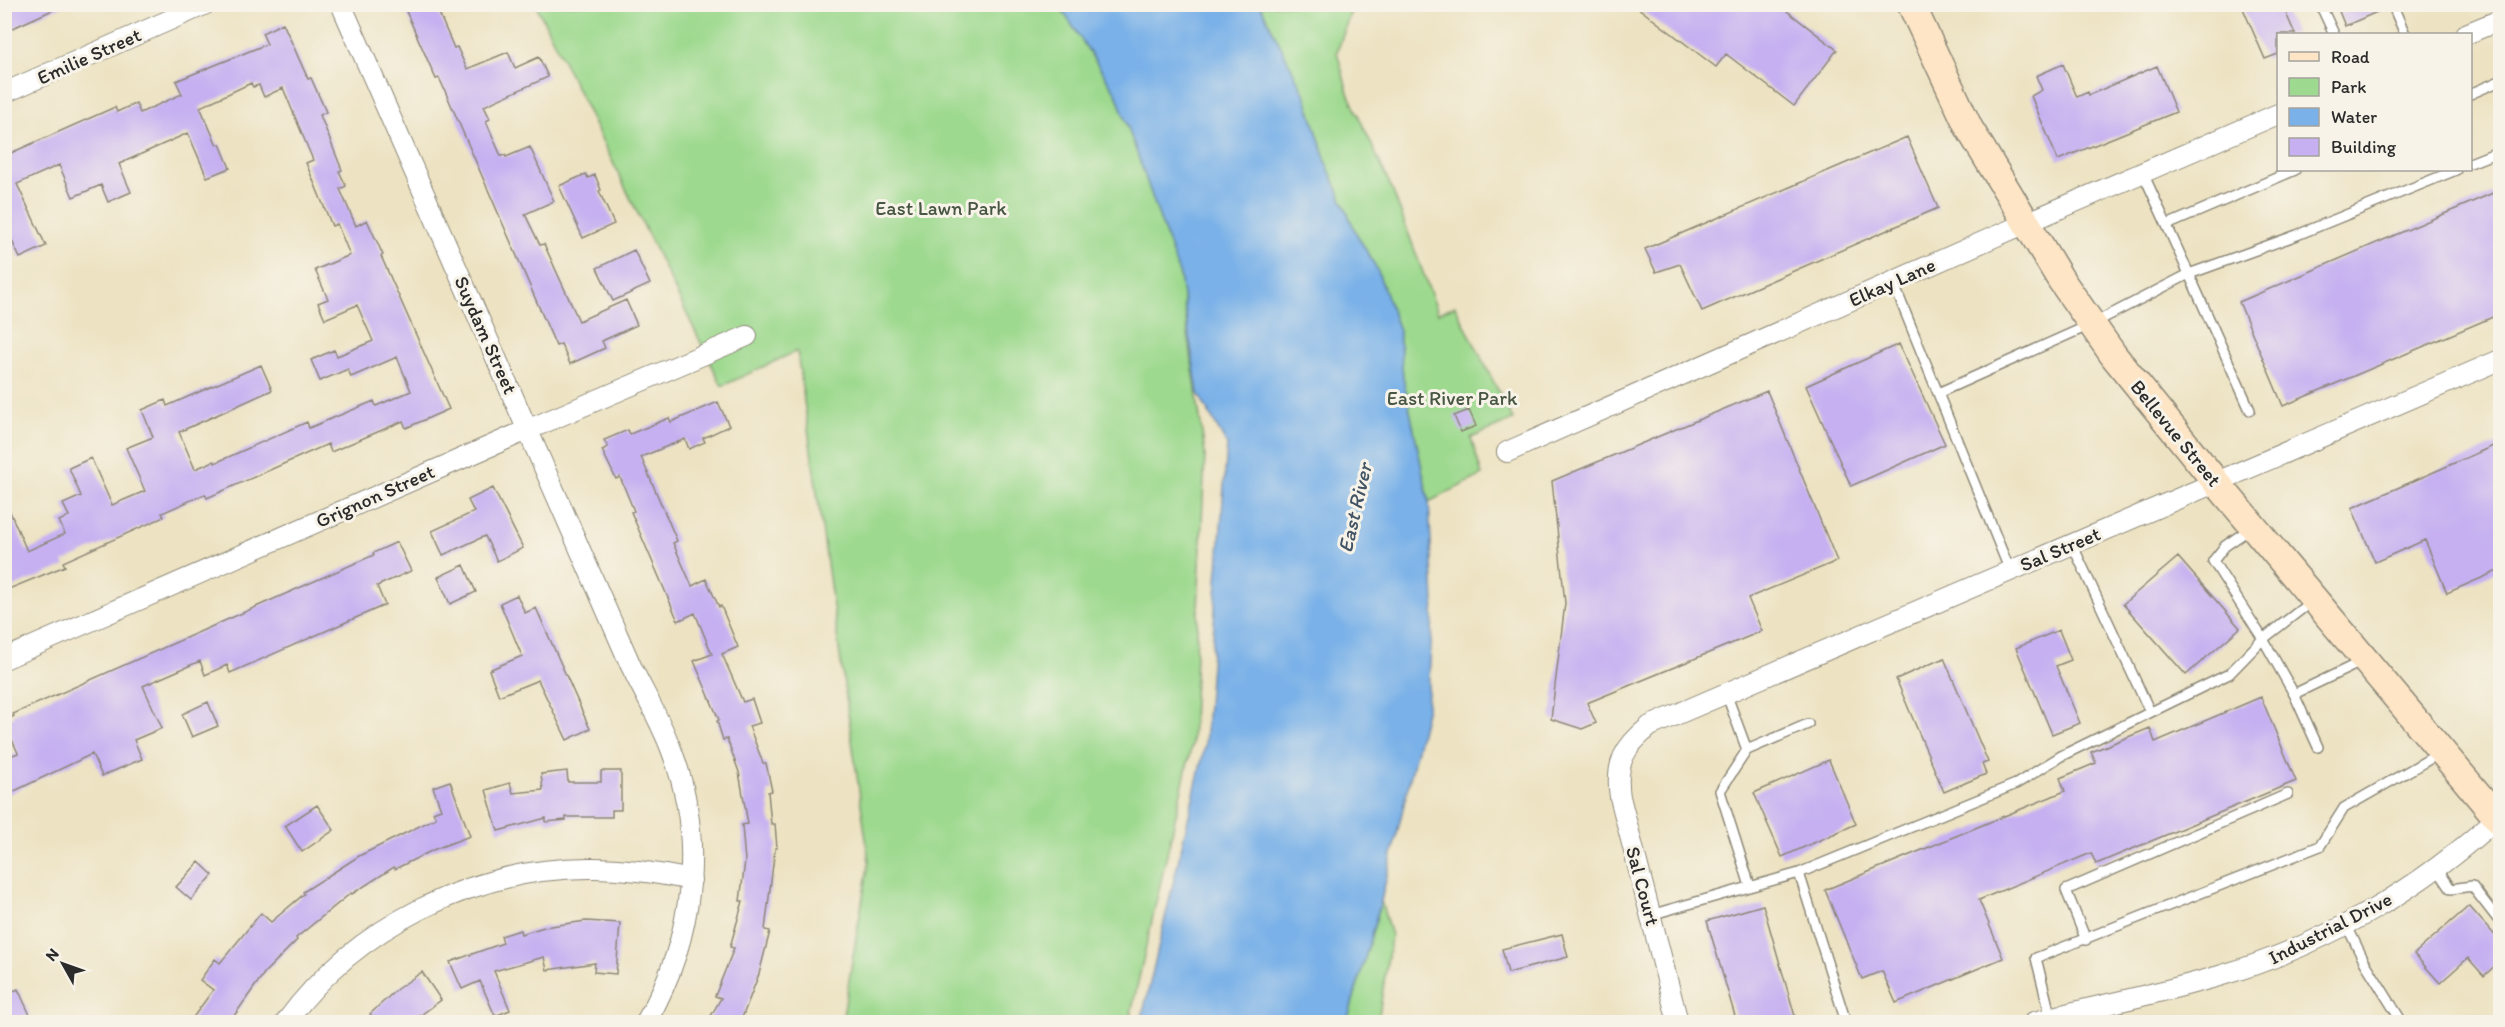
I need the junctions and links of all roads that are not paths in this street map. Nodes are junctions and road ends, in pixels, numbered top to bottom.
1 (206, 4) edge
2 (341, 4) edge
3 (1911, 4) edge
4 (2320, 4) edge
5 (2392, 4) edge
6 (2500, 20) edge
7 (2334, 33) edge
8 (2405, 33) edge
9 (2468, 33) edge
10 (2500, 81) edge
11 (4, 93) edge
12 (2472, 93) edge
13 (2277, 114) edge
14 (2500, 151) edge
15 (2472, 163) edge
16 (2293, 171) edge
17 (2454, 171) edge
18 (2143, 173) junction
19 (2027, 223) junction
20 (2167, 225) junction
21 (2189, 274) junction
22 (1893, 282) junction
23 (2092, 324) junction
24 (747, 336) dead end
25 (2500, 360) edge
26 (1938, 393) junction
27 (2250, 410) dead end
28 (527, 430) junction
29 (1507, 452) dead end
30 (2216, 482) junction
31 (2253, 526) junction
32 (2072, 544) junction
33 (2010, 571) junction
34 (2314, 599) junction
35 (2263, 639) junction
36 (4, 659) edge
37 (2365, 660) junction
38 (1726, 693) junction
39 (2294, 694) junction
40 (2150, 712) junction
41 (1808, 724) dead end
42 (2318, 747) dead end
43 (1626, 749) joint
44 (1747, 750) junction
45 (2442, 752) junction
46 (2288, 794) dead end
47 (2500, 818) edge
48 (2436, 867) junction
49 (1799, 873) junction
50 (691, 880) junction
51 (1750, 886) junction
52 (1650, 915) junction
53 (2500, 922) edge
54 (2346, 924) junction
55 (2086, 940) junction
56 (2042, 1020) edge
57 (286, 1023) edge
58 (646, 1023) edge
59 (1678, 1023) edge
60 (1846, 1023) edge
61 (2402, 1023) edge

1 - 11 street, Emilie Street
2 - 28 street, Suydam Street
3 - 19 street, Bellevue Street
4 - 7 lane
5 - 8 lane
6 - 9 street
10 - 12 lane
13 - 18 street, Elkay Lane
14 - 15 lane
16 - 20 lane
17 - 21 lane
18 - 19 street, Elkay Lane
18 - 20 lane
19 - 22 street, Elkay Lane
19 - 23 street, Bellevue Street
20 - 21 lane
21 - 23 lane
21 - 27 lane
22 - 26 lane
22 - 29 street, Elkay Lane
23 - 26 lane
23 - 30 street, Bellevue Street
24 - 28 street, Grignon Street
25 - 30 street, Sal Street
26 - 33 lane
28 - 36 street, Grignon Street
28 - 50 street, Suydam Street
30 - 31 street, Bellevue Street
30 - 32 street, Sal Street
31 - 34 street, Bellevue Street
31 - 35 lane
32 - 33 street, Sal Street
32 - 40 lane
33 - 38 street, Sal Street
34 - 35 lane
34 - 37 street, Bellevue Street
35 - 39 lane
35 - 40 lane
37 - 39 lane
37 - 45 street, Bellevue Street
38 - 43 street, Sal Street
38 - 44 lane
39 - 42 lane
40 - 49 lane
41 - 44 lane
43 - 52 street, Sal Court
44 - 51 lane
45 - 47 street, Bellevue Street
45 - 55 lane
46 - 55 lane
47 - 48 street, Industrial Drive
48 - 53 lane
48 - 54 street, Industrial Drive
49 - 51 lane
49 - 60 lane
50 - 57 street
50 - 58 street, Suydam Street
51 - 52 lane
52 - 59 street, Sal Court
54 - 56 street, Industrial Drive
54 - 61 lane
55 - 56 lane

